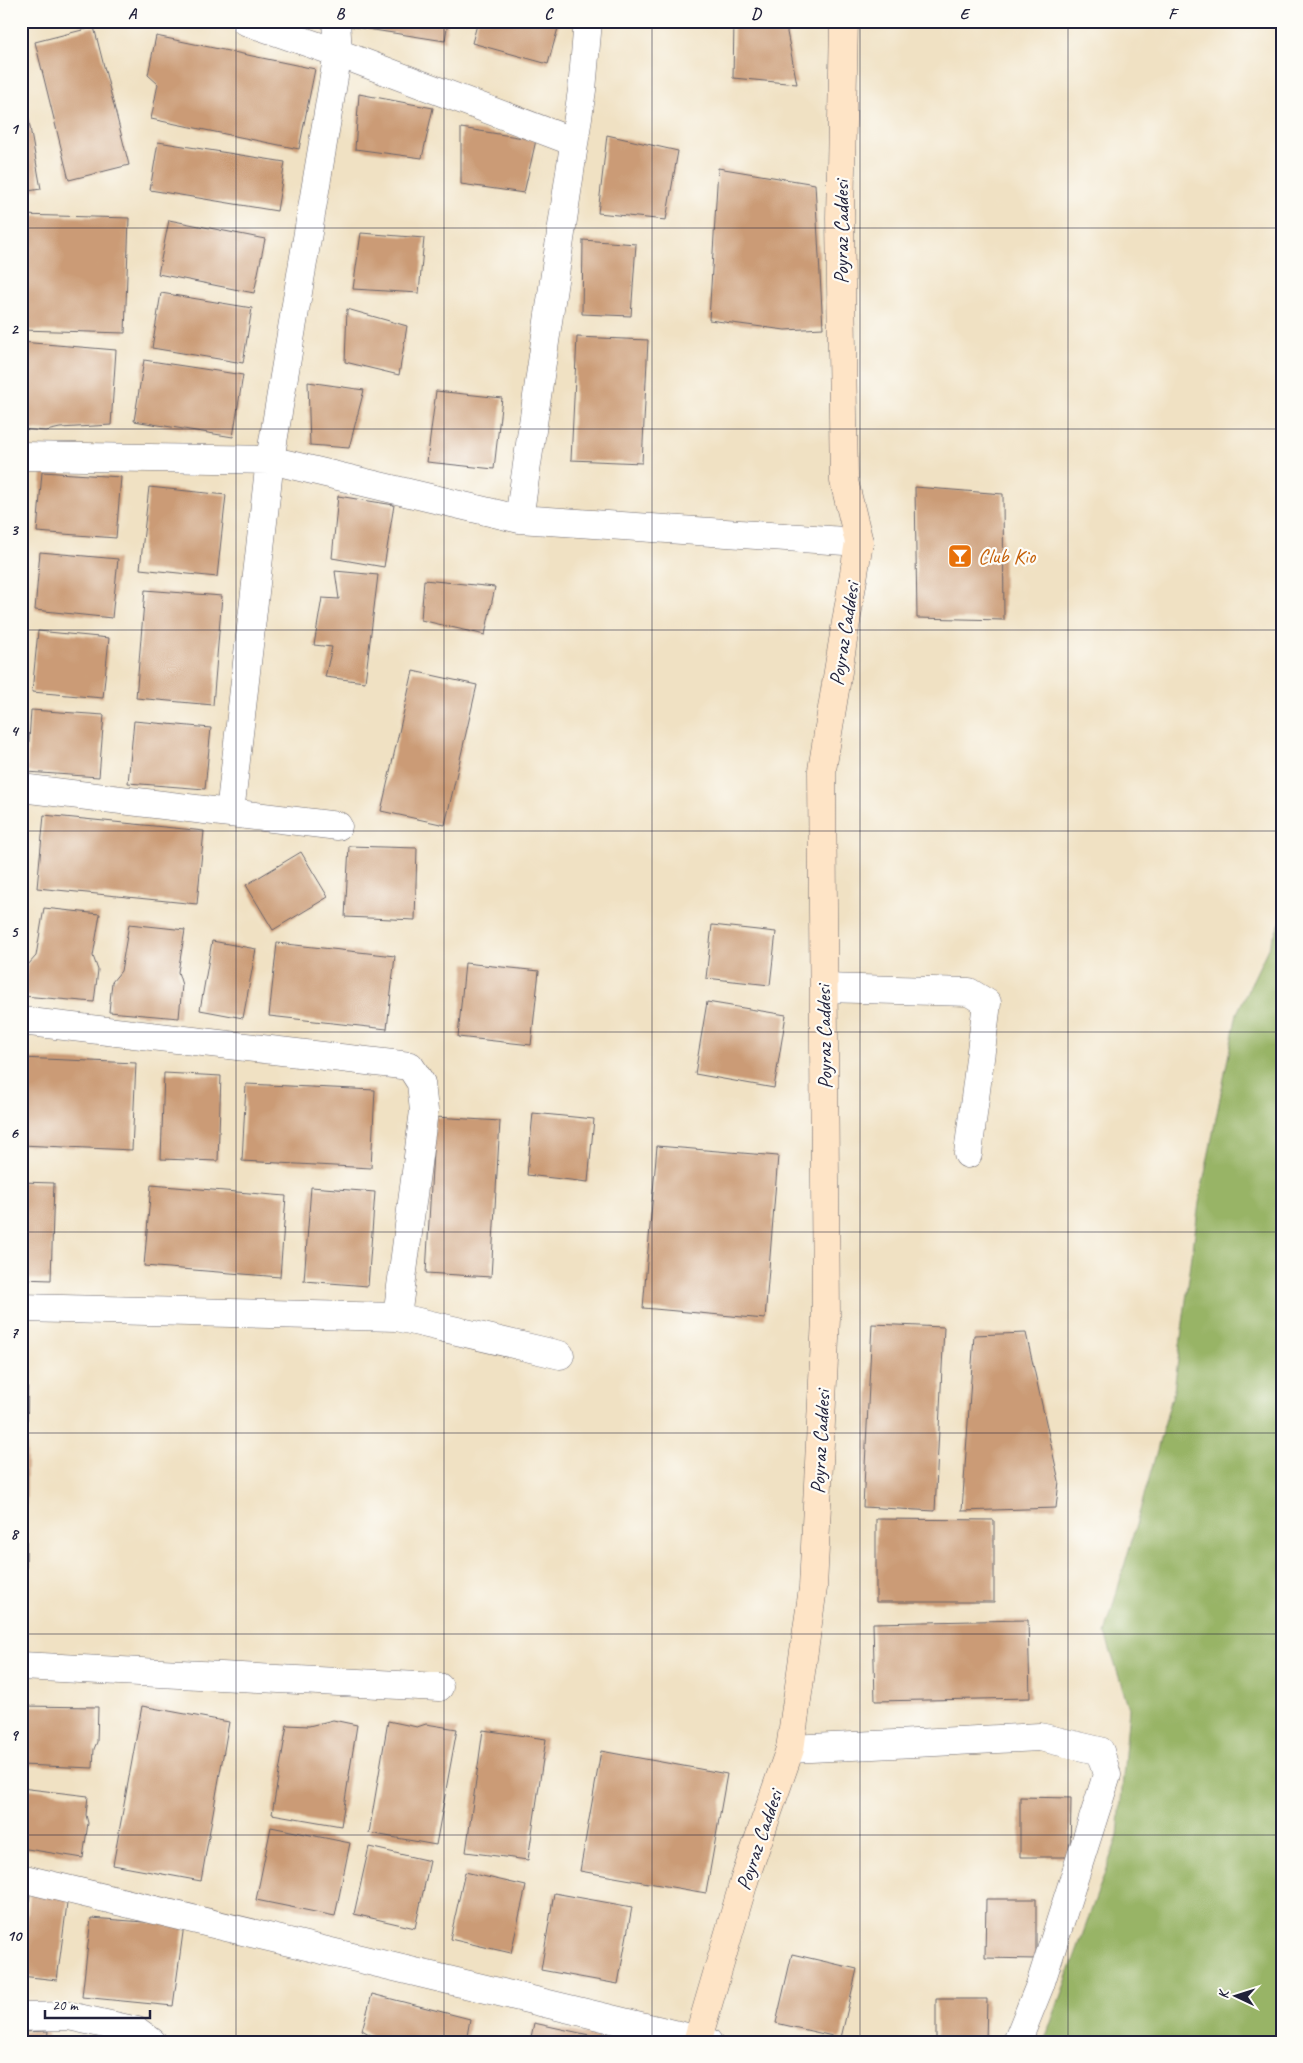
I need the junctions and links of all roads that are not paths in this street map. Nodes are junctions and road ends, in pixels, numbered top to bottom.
1 (245, 21) edge
2 (336, 21) edge
3 (588, 21) edge
4 (844, 21) edge
5 (338, 53) junction
6 (574, 142) junction
7 (22, 459) edge
8 (270, 460) junction
9 (518, 519) junction
10 (858, 542) junction
11 (21, 788) edge
12 (230, 813) junction
13 (338, 826) dead end
14 (824, 988) junction
15 (21, 1021) edge
16 (968, 1154) dead end
17 (21, 1308) edge
18 (397, 1317) junction
19 (560, 1356) dead end
20 (21, 1666) edge
21 (438, 1687) dead end
22 (790, 1749) junction
23 (21, 1878) edge
24 (21, 2017) edge
25 (701, 2041) edge
26 (152, 2042) edge
27 (1016, 2042) edge

1 - 5 street
2 - 5 street
3 - 6 street
4 - 10 street, Poyraz Caddesi
5 - 6 street
5 - 8 street
6 - 9 street
7 - 8 street
8 - 9 street
8 - 12 street
9 - 10 street
10 - 14 street, Poyraz Caddesi
11 - 12 street
12 - 13 street
14 - 16 street
14 - 22 street, Poyraz Caddesi
15 - 18 street
17 - 18 street
18 - 19 street
20 - 21 street
22 - 25 street, Poyraz Caddesi
22 - 27 street
23 - 25 street
24 - 26 street

